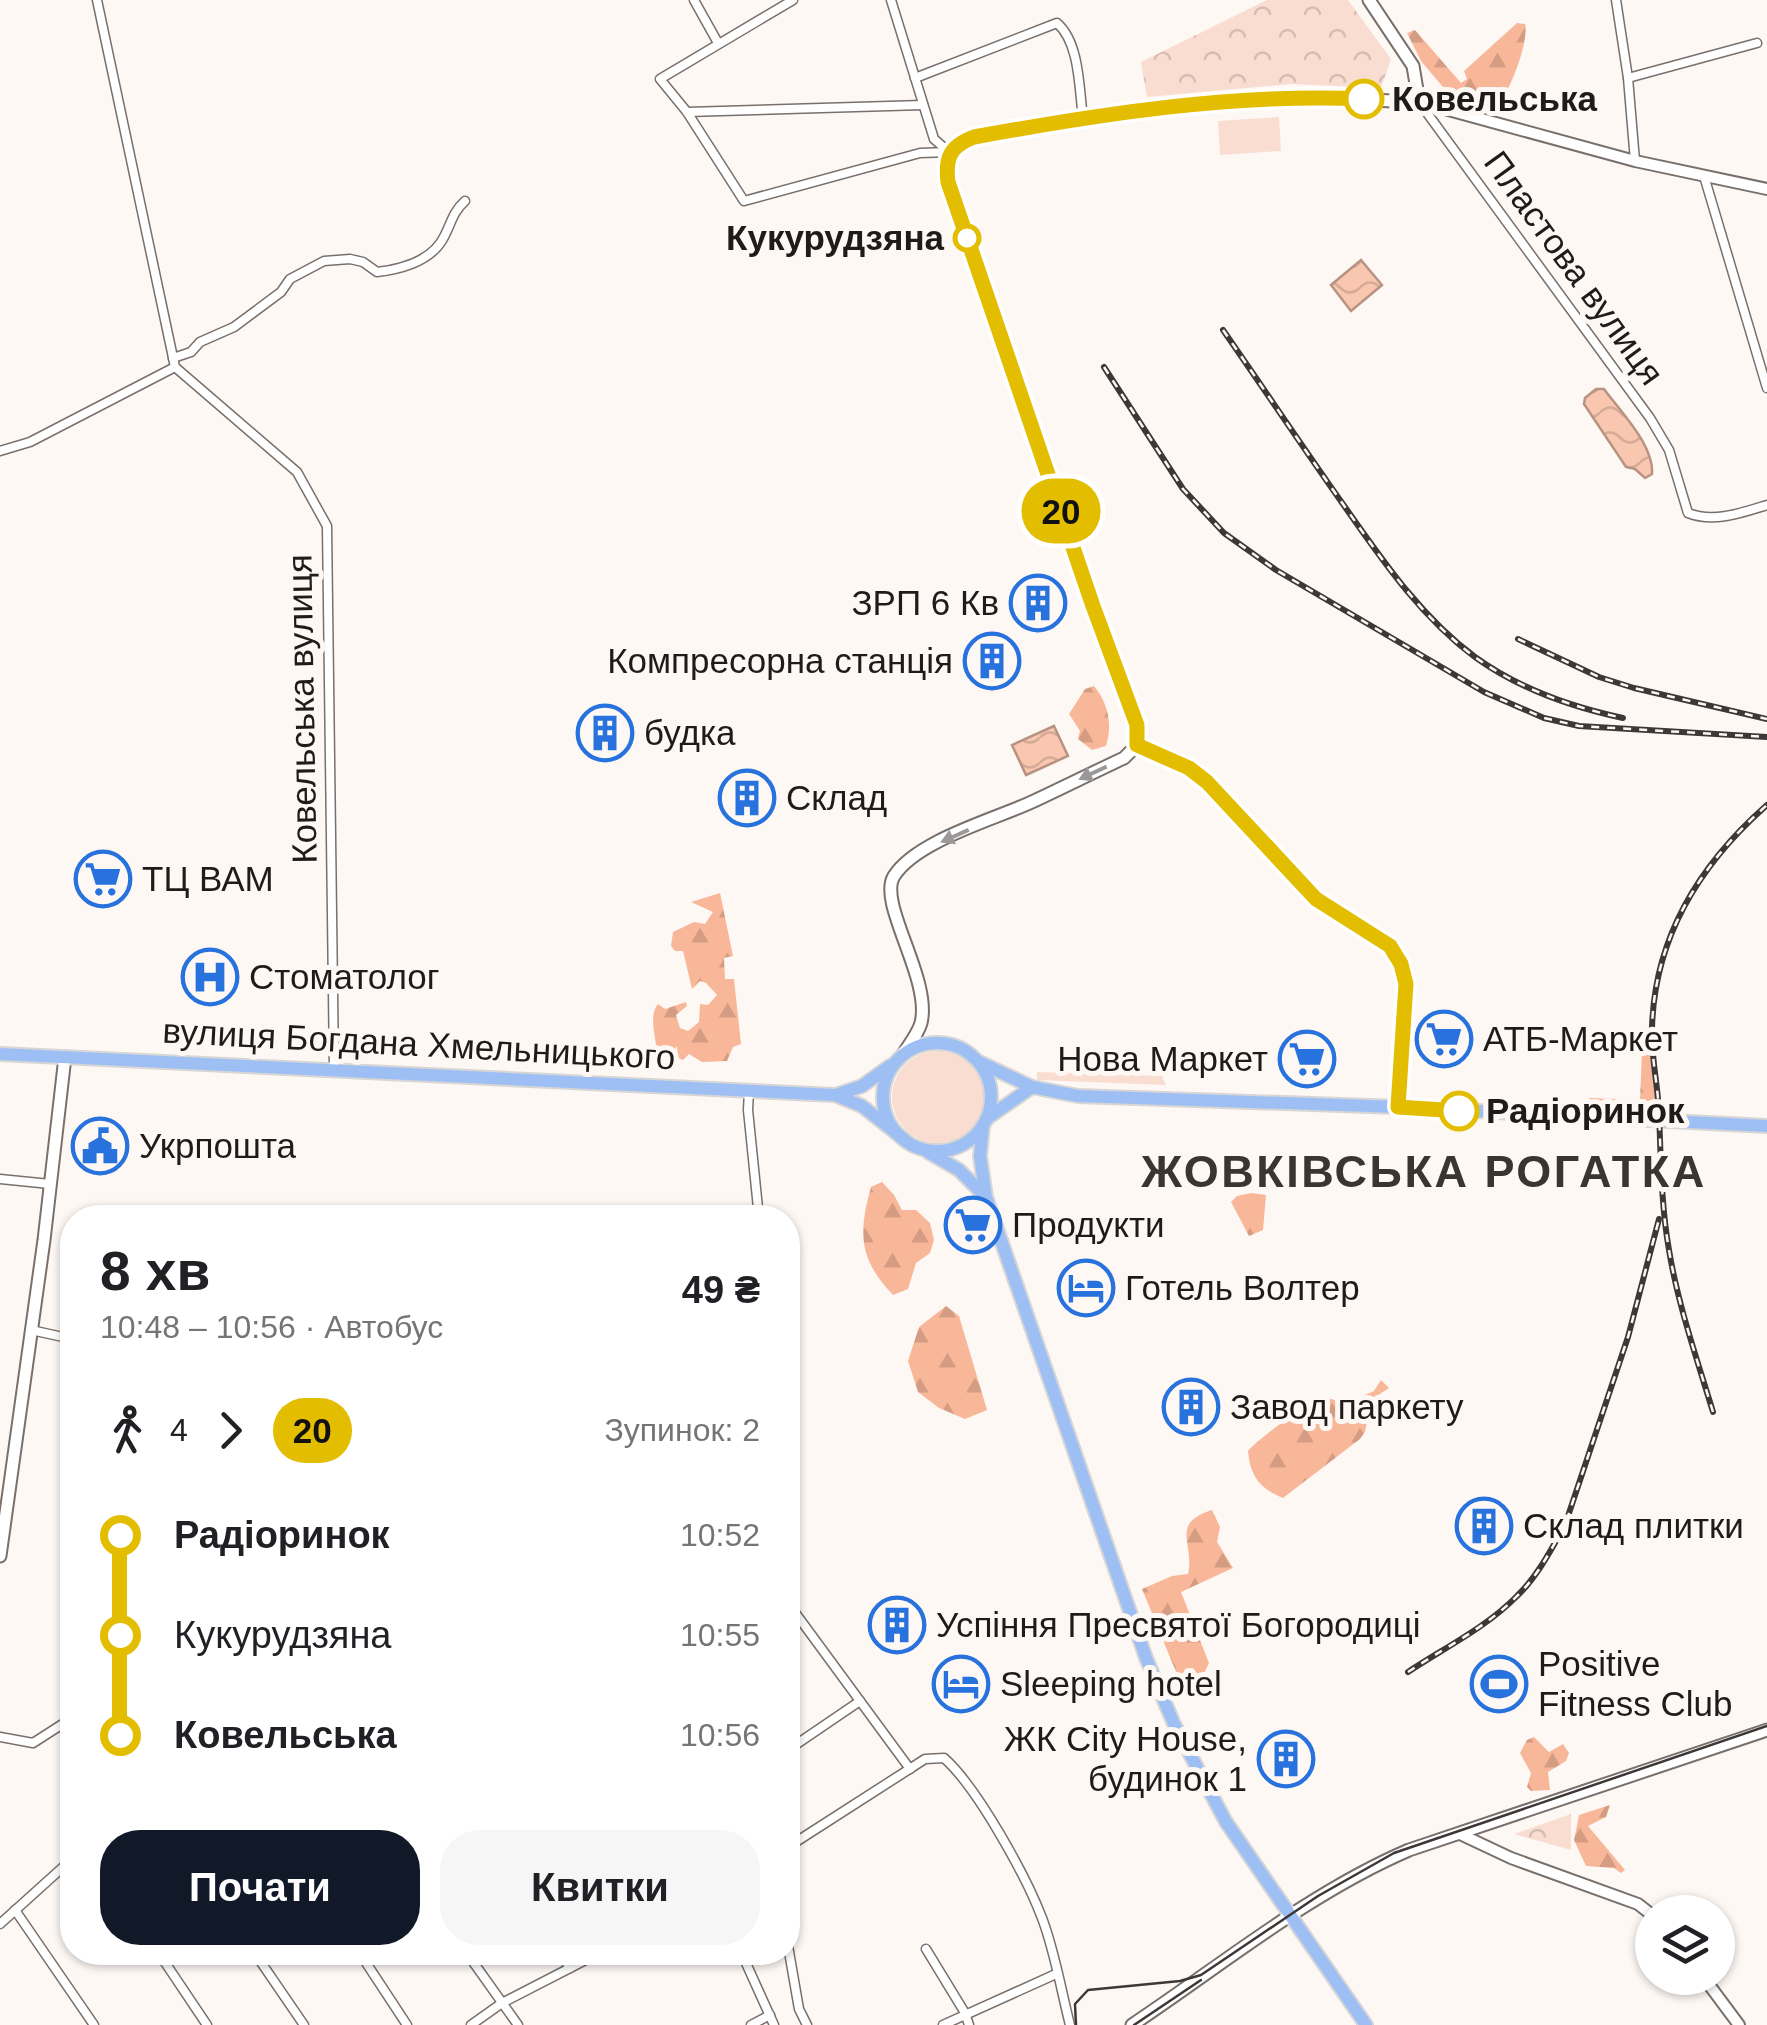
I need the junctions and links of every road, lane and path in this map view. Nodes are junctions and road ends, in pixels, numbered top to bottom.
1 (97, 0) edge
2 (694, 0) edge
3 (794, 0) edge
4 (891, 0) edge
5 (1369, 0) edge
6 (1616, 0) edge
7 (718, 43) junction
8 (1757, 43) dead end
9 (915, 78) junction
10 (1628, 78) junction
11 (1419, 102) junction
12 (923, 106) junction
13 (687, 112) junction
14 (1082, 118) junction
15 (949, 152) junction
16 (1635, 161) junction
17 (1704, 176) junction
18 (1767, 189) edge
19 (465, 201) dead end
20 (174, 363) junction
21 (1767, 388) edge
22 (0, 451) edge
23 (1767, 505) edge
24 (1137, 745) junction
25 (0, 1054) edge
26 (65, 1057) junction
27 (899, 1059) junction
28 (979, 1062) junction
29 (334, 1070) junction
30 (1032, 1087) junction
31 (749, 1092) junction
32 (836, 1095) junction
33 (1398, 1107) junction
34 (985, 1122) junction
35 (1767, 1126) edge
36 (905, 1140) junction
37 (922, 1148) junction
38 (0, 1180) edge
39 (50, 1184) junction
40 (986, 1197) junction
41 (757, 1205) edge
42 (32, 1330) junction
43 (60, 1336) edge
44 (0, 1556) edge
45 (800, 1619) edge
46 (860, 1700) junction
47 (60, 1726) edge
48 (1767, 1730) edge
49 (0, 1737) edge
50 (800, 1742) edge
51 (910, 1768) junction
52 (1460, 1834) junction
53 (800, 1838) edge
54 (60, 1870) edge
55 (1635, 1903) edge
56 (15, 1910) junction
57 (1290, 1917) junction
58 (0, 1924) edge
59 (926, 1948) dead end
60 (167, 1965) edge
61 (263, 1965) edge
62 (367, 1965) edge
63 (475, 1965) edge
64 (568, 1965) edge
65 (576, 1965) edge
66 (747, 1965) edge
67 (792, 1965) edge
68 (570, 1968) junction
69 (1056, 1974) junction
70 (1717, 1995) edge
71 (502, 2003) junction
72 (965, 2012) junction
73 (770, 2015) junction
74 (94, 2025) edge
75 (207, 2025) edge
76 (304, 2025) edge
77 (407, 2025) edge
78 (470, 2025) edge
79 (518, 2025) edge
80 (752, 2025) edge
81 (774, 2025) edge
82 (807, 2025) edge
83 (944, 2025) edge
84 (968, 2025) edge
85 (1070, 2025) edge
86 (1132, 2025) edge
87 (1366, 2025) edge
88 (1739, 2025) edge

1 - 20 street
2 - 7 street
3 - 7 street
4 - 9 street
5 - 11 main road, Пластова вулиця
6 - 10 street
7 - 13 street
8 - 10 street
9 - 12 street
9 - 14 street
10 - 16 street
11 - 14 main road
11 - 16 street
11 - 23 street, Пластова вулиця
12 - 13 street
12 - 15 street
13 - 15 street
14 - 15 main road
15 - 24 main road
16 - 17 street
17 - 18 street
17 - 21 street
19 - 20 street
20 - 22 street
20 - 29 street, Ковельська вулиця
24 -> 27 main road
24 - 33 main road
25 - 26 main road, вулиця Богдана Хмельницького
26 - 29 main road, вулиця Богдана Хмельницького
26 - 39 main road
27 - 28 main road
27 - 32 main road, вулиця Богдана Хмельницького
27 - 36 main road
28 - 30 main road
28 - 34 main road
29 - 31 main road, вулиця Богдана Хмельницького
30 - 33 main road
30 - 34 main road
31 - 32 main road, вулиця Богдана Хмельницького
31 - 41 street
32 - 36 main road, вулиця Богдана Хмельницького
33 - 35 main road
34 - 37 main road
34 - 40 main road
36 - 37 main road
37 - 40 main road
38 - 39 street
39 - 42 main road
40 - 57 main road
42 - 43 street
42 - 44 main road
45 - 46 street
46 - 50 street
46 - 51 street
47 - 49 street
48 - 52 main road
51 - 53 street
51 - 69 street
52 - 55 street
52 - 57 main road
54 - 56 street
56 - 58 street
56 - 74 street
57 - 86 main road
57 - 87 main road
59 - 72 street
60 - 75 street
61 - 76 street
62 - 77 street
63 - 71 street
64 - 68 street
65 - 68 street
66 - 73 street
67 - 82 street
68 - 71 street
69 - 72 street
69 - 85 street
70 - 88 street
71 - 78 street
71 - 79 street
72 - 83 street
72 - 84 street
73 - 80 street
73 - 81 street

